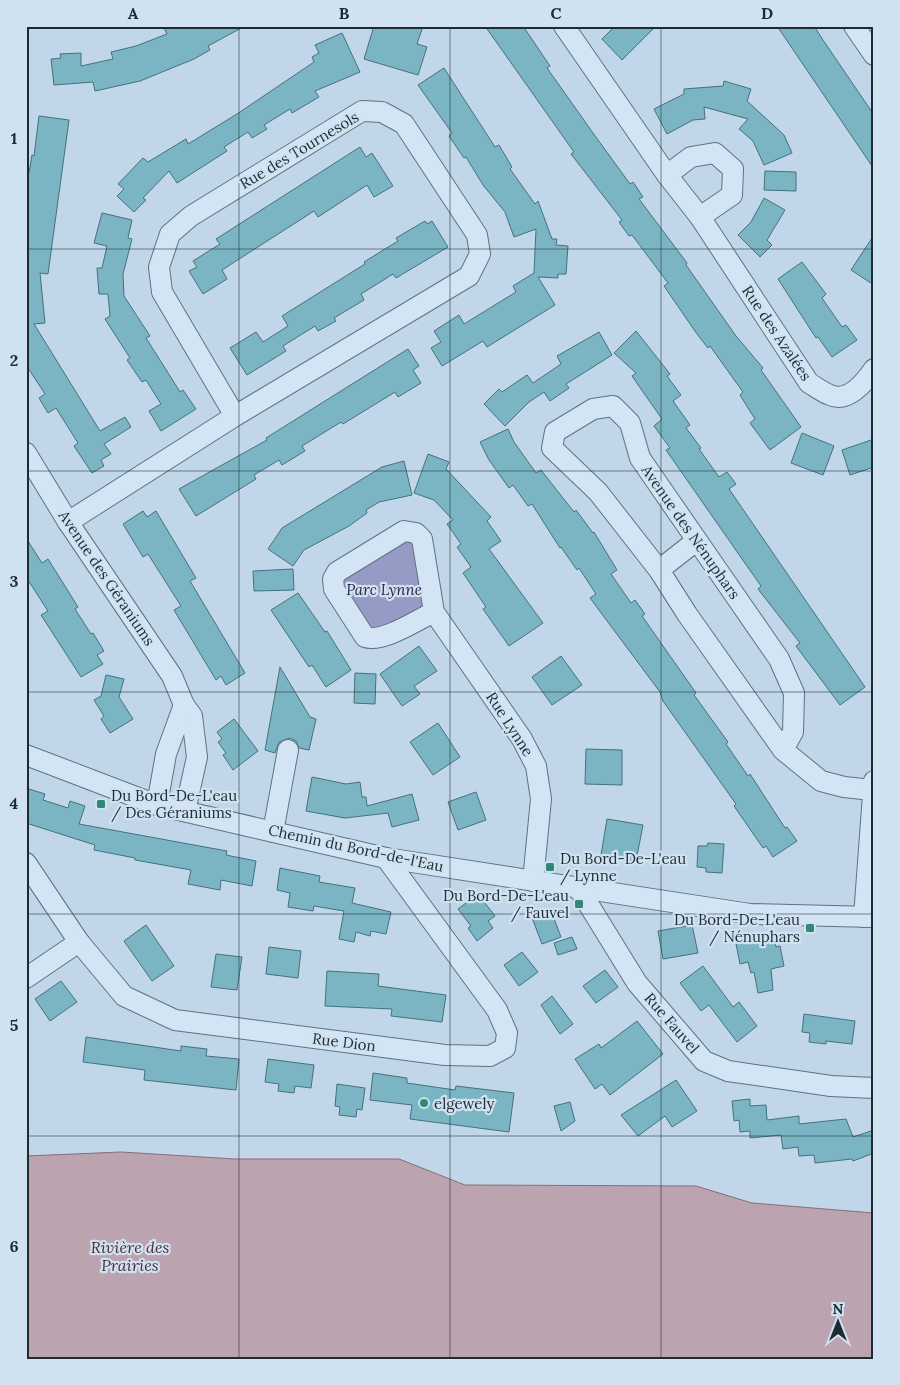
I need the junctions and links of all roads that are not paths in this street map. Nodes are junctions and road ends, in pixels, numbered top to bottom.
1 (854, 26) edge
2 (565, 27) edge
3 (874, 55) edge
4 (667, 175) junction
5 (700, 217) junction
6 (874, 369) edge
7 (235, 416) junction
8 (26, 453) edge
9 (68, 522) junction
10 (696, 541) junction
11 (659, 570) junction
12 (434, 612) junction
13 (184, 705) junction
14 (288, 750) dead end
15 (783, 750) junction
16 (26, 756) edge
17 (873, 785) edge
18 (157, 805) junction
19 (185, 811) junction
20 (273, 832) junction
21 (386, 858) junction
22 (26, 863) edge
23 (533, 881) junction
24 (579, 889) junction
25 (869, 917) edge
26 (78, 942) junction
27 (26, 978) edge
28 (874, 1088) edge

1 - 3 street
2 - 4 street, Rue des Azalées
4 - 5 street, Rue des Azalées
4 - 5 street
5 - 6 street, Rue des Azalées
7 - 7 street, Rue des Tournesols
7 - 9 street, Rue des Tournesols
8 - 9 street, Avenue des Géraniums
9 - 13 street, Avenue des Géraniums
10 - 11 street
10 - 11 street, Avenue des Nénuphars
10 - 15 street, Avenue des Nénuphars
11 - 15 street, Avenue des Nénuphars
12 - 12 street, Rue Lynne
12 - 23 street, Rue Lynne
13 - 18 street
13 - 19 street, Avenue des Géraniums
14 - 20 street
15 - 17 street, Avenue des Nénuphars
16 - 18 street, Chemin du Bord-de-l'Eau
17 - 25 street, Avenue des Nénuphars
18 - 19 street, Chemin du Bord-de-l'Eau
19 - 20 street, Chemin du Bord-de-l'Eau
20 - 21 street, Chemin du Bord-de-l'Eau
21 - 23 street, Chemin du Bord-de-l'Eau
21 - 26 street, Rue Dion
22 - 26 street, Rue Dion
23 - 24 street, Chemin du Bord-de-l'Eau
24 - 25 street, Chemin du Bord-de-l'Eau
24 - 28 street, Rue Fauvel
26 - 27 street

